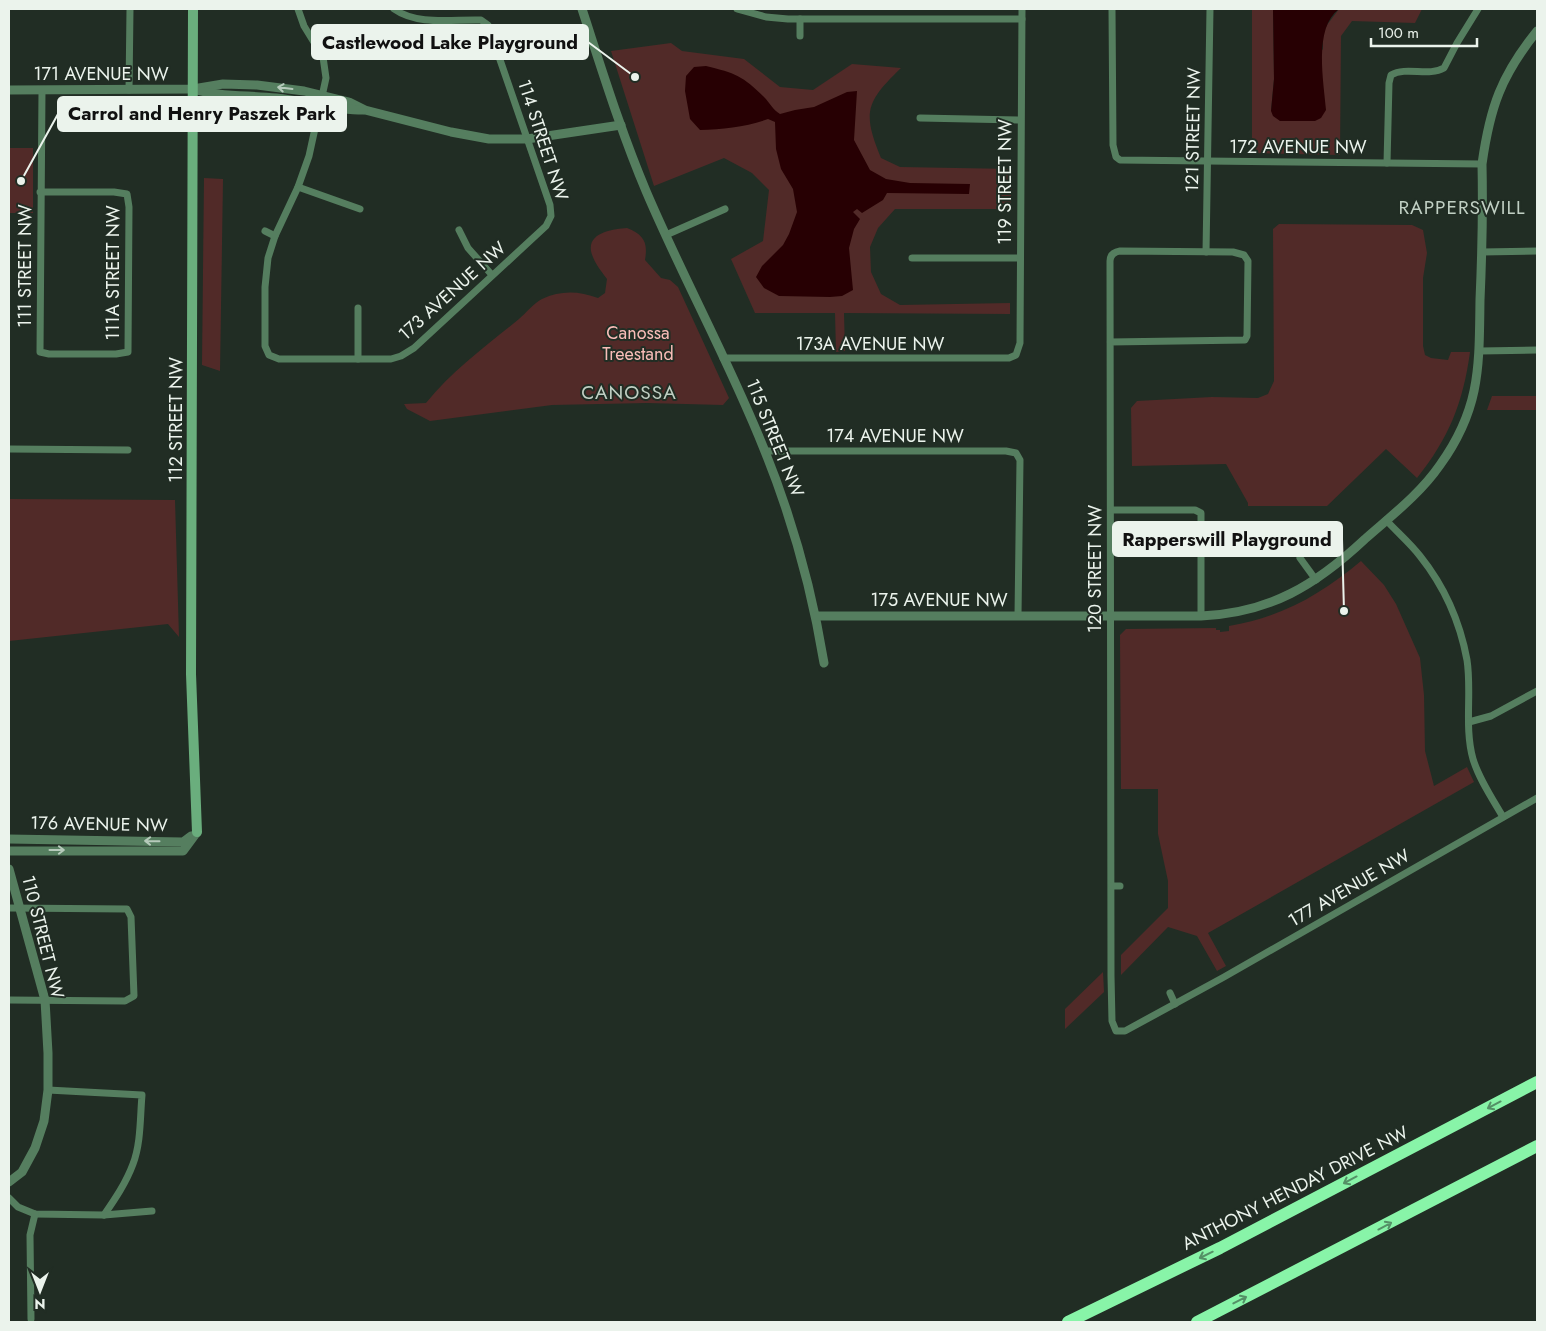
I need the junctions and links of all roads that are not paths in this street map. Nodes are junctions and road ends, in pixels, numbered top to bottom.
1 (130, 9) edge
2 (193, 9) edge
3 (298, 9) edge
4 (394, 9) edge
5 (582, 9) edge
6 (737, 9) edge
7 (1022, 9) edge
8 (1112, 9) edge
9 (1210, 9) edge
10 (1478, 9) edge
11 (748, 11) edge
12 (800, 19) junction
13 (1022, 19) junction
14 (1537, 31) edge
15 (800, 36) dead end
16 (193, 89) junction
17 (9, 90) edge
18 (42, 90) junction
19 (129, 90) junction
20 (324, 94) junction
21 (322, 106) junction
22 (365, 110) junction
23 (920, 118) dead end
24 (1020, 120) junction
25 (621, 126) junction
26 (527, 139) junction
27 (1207, 162) junction
28 (1387, 163) junction
29 (1482, 164) junction
30 (298, 187) junction
31 (40, 192) junction
32 (360, 209) dead end
33 (725, 209) dead end
34 (551, 216) joint
35 (459, 230) dead end
36 (265, 231) dead end
37 (666, 235) junction
38 (275, 236) junction
39 (1537, 251) edge
40 (1206, 252) junction
41 (1482, 252) junction
42 (912, 258) dead end
43 (1020, 258) junction
44 (492, 275) junction
45 (358, 308) dead end
46 (1110, 342) junction
47 (1537, 350) edge
48 (1480, 351) junction
49 (128, 352) joint
50 (1016, 354) joint
51 (723, 358) junction
52 (358, 359) junction
53 (9, 449) edge
54 (128, 450) dead end
55 (765, 451) junction
56 (1111, 510) junction
57 (1386, 520) junction
58 (1300, 558) dead end
59 (1316, 580) junction
60 (816, 616) junction
61 (1018, 616) junction
62 (1110, 616) junction
63 (1201, 616) junction
64 (824, 664) dead end
65 (1537, 691) edge
66 (1470, 722) junction
67 (1537, 798) edge
68 (1503, 816) junction
69 (198, 832) junction
70 (9, 839) edge
71 (9, 850) edge
72 (9, 869) edge
73 (1112, 886) junction
74 (1120, 886) dead end
75 (13, 908) edge
76 (1170, 993) dead end
77 (9, 1000) edge
78 (45, 1000) junction
79 (1175, 1004) junction
80 (1116, 1031) joint
81 (1537, 1082) edge
82 (48, 1090) junction
83 (1537, 1146) edge
84 (9, 1182) edge
85 (9, 1198) edge
86 (152, 1211) dead end
87 (35, 1214) junction
88 (104, 1215) junction
89 (32, 1319) dead end
90 (1068, 1322) edge
91 (1197, 1322) edge

1 - 19 street
2 - 16 main road, 112 STREET NW
3 - 20 street
4 - 26 street, 114 STREET NW
5 - 25 street, 115 STREET NW
6 - 11 street
7 - 13 street, 119 STREET NW
8 - 27 street, 172 AVENUE NW
9 - 27 street, 121 STREET NW
10 - 28 street
11 - 12 street
12 - 13 street
12 - 15 street
13 - 24 street, 119 STREET NW
14 - 29 street, 175 AVENUE NW
16 - 19 street, 171 AVENUE NW
20 -> 16 street, 171 AVENUE NW
16 - 21 street, 171 AVENUE NW
16 - 69 main road, 112 STREET NW
17 - 18 street, 171 AVENUE NW
18 - 19 street, 171 AVENUE NW
18 - 31 street, 111 STREET NW
20 - 21 street
20 - 22 street, 171 AVENUE NW
21 - 22 street, 171 AVENUE NW
21 - 30 street
22 - 26 street, 171 AVENUE NW
23 - 24 street
24 - 43 street, 119 STREET NW
25 - 26 street, 171 AVENUE NW
25 - 37 street, 115 STREET NW
26 - 34 street, 114 STREET NW
27 - 28 street, 172 AVENUE NW
27 - 40 street, 121 STREET NW
28 - 29 street, 172 AVENUE NW
29 - 41 street, 175 AVENUE NW
30 - 32 street
30 - 38 street
31 - 49 street, 111A STREET NW
31 - 49 street, 111 STREET NW
33 - 37 street
34 - 44 street, 173 AVENUE NW
35 - 44 street
36 - 38 street
37 - 51 street, 115 STREET NW
38 - 52 street, 173 AVENUE NW
39 - 41 street
40 - 46 street, 120 STREET NW
40 - 46 street
41 - 48 street, 175 AVENUE NW
42 - 43 street
43 - 50 street, 119 STREET NW
44 - 52 street, 173 AVENUE NW
45 - 52 street
46 - 56 street, 120 STREET NW
47 - 48 street
48 - 57 street, 175 AVENUE NW
50 - 51 street, 173A AVENUE NW
51 - 55 street, 115 STREET NW
53 - 54 street
55 - 60 street, 115 STREET NW
55 - 61 street, 174 AVENUE NW
56 - 62 street, 120 STREET NW
56 - 63 street
57 - 59 street, 175 AVENUE NW
57 - 66 street
58 - 59 street
59 - 63 street, 175 AVENUE NW
60 - 61 street, 175 AVENUE NW
60 - 64 street, 115 STREET NW
61 - 62 street, 175 AVENUE NW
62 - 63 street, 175 AVENUE NW
62 - 73 street, 120 STREET NW
65 - 66 street
66 - 68 street
67 - 68 street, 177 AVENUE NW
68 - 79 street, 177 AVENUE NW
69 -> 70 street, 176 AVENUE NW
71 -> 69 street, 176 AVENUE NW
72 - 75 street, 110 STREET NW
73 - 74 street
73 - 80 street, 120 STREET NW
75 - 78 street, 110 STREET NW
75 - 78 street
76 - 79 street
77 - 78 street
78 - 82 street, 110 STREET NW
79 - 80 street, 177 AVENUE NW
81 -> 90 highway, ANTHONY HENDAY DRIVE NW
82 - 84 street, 110 STREET NW
82 - 88 street
91 -> 83 highway
85 - 87 street
86 - 88 street
87 - 88 street
87 - 89 street

